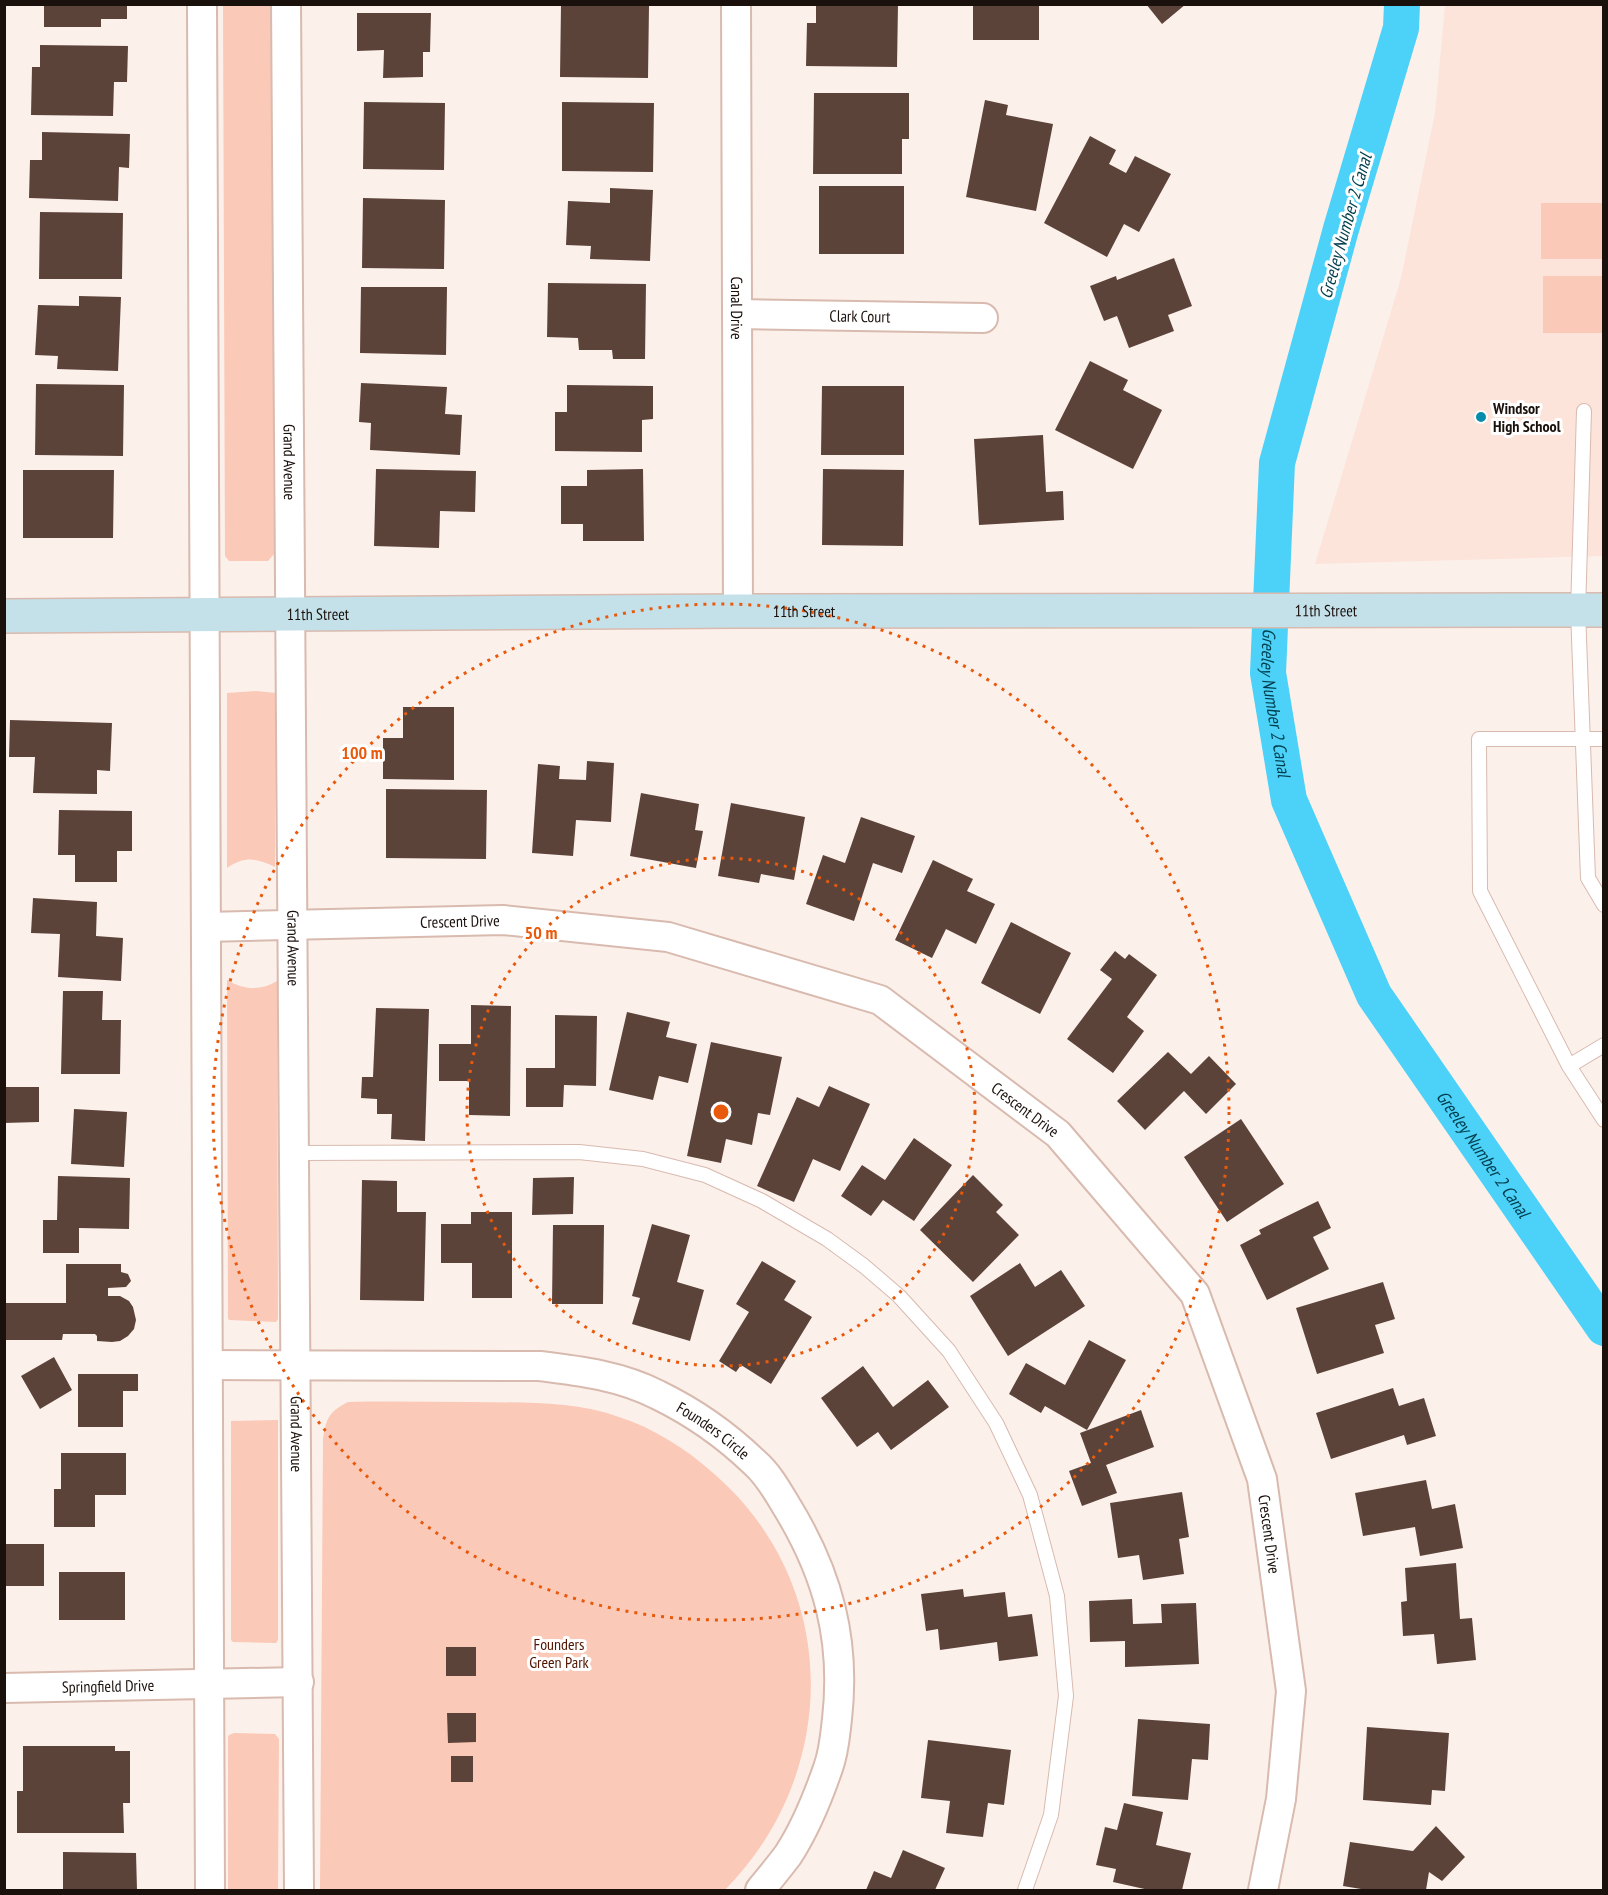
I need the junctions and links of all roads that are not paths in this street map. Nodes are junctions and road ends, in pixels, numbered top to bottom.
1 (202, 4) edge
2 (286, 4) edge
3 (736, 4) edge
4 (737, 314) junction
5 (983, 318) dead end
6 (1584, 411) dead end
7 (1591, 610) edge
8 (738, 611) junction
9 (291, 614) junction
10 (205, 615) junction
11 (4, 616) edge
12 (1583, 739) junction
13 (1604, 739) edge
14 (1604, 905) edge
15 (294, 924) junction
16 (206, 927) junction
17 (1604, 1045) edge
18 (1569, 1066) junction
19 (1604, 1120) edge
20 (294, 1153) junction
21 (208, 1365) junction
22 (298, 1365) junction
23 (298, 1682) junction
24 (209, 1683) junction
25 (4, 1688) edge
26 (210, 1890) edge
27 (299, 1890) edge
28 (760, 1890) edge
29 (1025, 1890) edge
30 (1263, 1890) edge

1 - 10 street
2 - 9 street, Grand Avenue
3 - 4 street, Canal Drive
4 - 5 street, Clark Court
4 - 8 street, Canal Drive
6 - 7 lane
7 - 8 street, 11th Street
7 - 12 lane
8 - 9 street, 11th Street
9 - 10 street, 11th Street
9 - 15 street, Grand Avenue
10 - 11 street, 11th Street
10 - 16 street
12 - 13 lane
12 - 14 lane
12 - 18 lane
15 - 16 street, Crescent Drive
15 - 20 street, Grand Avenue
15 - 30 street, Crescent Drive
16 - 21 street
17 - 18 lane
18 - 19 lane
20 - 22 street, Grand Avenue
20 - 29 lane
21 - 22 street, Founders Circle
21 - 24 street
22 - 23 street, Grand Avenue
22 - 28 street, Founders Circle
23 - 24 street, Springfield Drive
23 - 27 street, Grand Avenue
24 - 25 street, Springfield Drive
24 - 26 street

